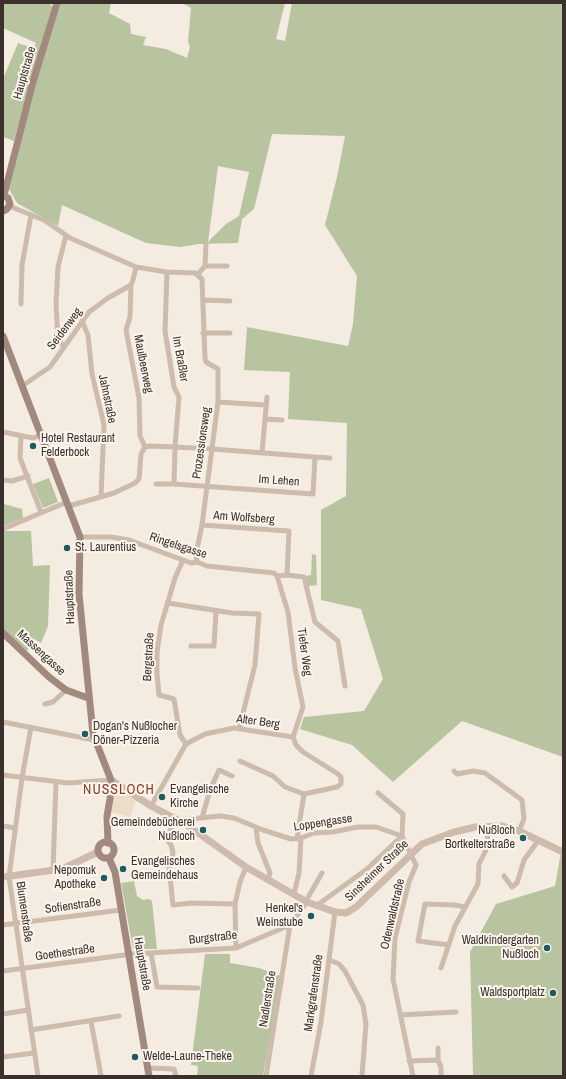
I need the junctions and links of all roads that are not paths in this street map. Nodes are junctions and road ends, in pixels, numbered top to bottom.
1 (57, 3) edge
2 (3, 195) edge
3 (9, 206) junction
4 (3, 211) edge
5 (31, 215) junction
6 (66, 235) junction
7 (206, 244) dead end
8 (205, 266) junction
9 (227, 266) dead end
10 (136, 268) junction
11 (167, 272) junction
12 (198, 274) junction
13 (130, 285) junction
14 (203, 300) junction
15 (230, 301) dead end
16 (21, 304) dead end
17 (82, 321) junction
18 (203, 333) junction
19 (230, 333) dead end
20 (3, 336) edge
21 (64, 347) junction
22 (22, 386) junction
23 (267, 396) dead end
24 (218, 402) junction
25 (266, 405) junction
26 (265, 419) junction
27 (282, 420) dead end
28 (3, 432) edge
29 (41, 435) junction
30 (21, 436) junction
31 (145, 447) junction
32 (175, 448) junction
33 (212, 450) junction
34 (262, 453) junction
35 (315, 457) junction
36 (330, 458) dead end
37 (28, 476) junction
38 (3, 480) edge
39 (156, 484) dead end
40 (174, 484) junction
41 (206, 486) junction
42 (100, 497) junction
43 (68, 504) junction
44 (41, 512) junction
45 (202, 525) junction
46 (3, 529) edge
47 (80, 537) junction
48 (183, 560) junction
49 (197, 562) junction
50 (287, 575) junction
51 (277, 576) junction
52 (168, 603) junction
53 (216, 611) junction
54 (3, 633) edge
55 (191, 646) dead end
56 (345, 686) dead end
57 (66, 690) junction
58 (88, 698) junction
59 (45, 704) dead end
60 (3, 722) edge
61 (31, 727) junction
62 (239, 729) junction
63 (293, 737) junction
64 (94, 740) junction
65 (186, 744) junction
66 (240, 762) dead end
67 (454, 770) dead end
68 (3, 775) edge
69 (232, 776) dead end
70 (22, 778) junction
71 (111, 780) junction
72 (56, 782) junction
73 (378, 793) dead end
74 (304, 794) junction
75 (151, 806) junction
76 (176, 818) junction
77 (202, 818) junction
78 (186, 825) junction
79 (3, 826) edge
80 (489, 826) junction
81 (15, 828) junction
82 (256, 828) junction
83 (519, 832) junction
84 (402, 836) junction
85 (299, 838) junction
86 (538, 841) junction
87 (108, 843) junction
88 (98, 852) junction
89 (563, 852) edge
90 (410, 853) junction
91 (108, 858) junction
92 (246, 868) junction
93 (53, 870) junction
94 (322, 873) dead end
95 (504, 876) dead end
96 (6, 877) edge
97 (268, 879) junction
98 (294, 894) junction
99 (307, 901) junction
100 (235, 904) junction
101 (316, 906) junction
102 (465, 908) junction
103 (121, 910) junction
104 (335, 912) junction
105 (15, 924) junction
106 (3, 925) edge
107 (290, 925) junction
108 (449, 945) junction
109 (236, 948) junction
110 (151, 953) junction
111 (129, 954) junction
112 (329, 960) junction
113 (22, 968) junction
114 (441, 968) dead end
115 (3, 971) edge
116 (198, 988) dead end
117 (28, 1010) junction
118 (456, 1012) dead end
119 (3, 1014) edge
120 (400, 1014) junction
121 (119, 1016) dead end
122 (91, 1021) junction
123 (31, 1030) junction
124 (438, 1048) dead end
125 (34, 1053) junction
126 (3, 1057) edge
127 (438, 1060) junction
128 (409, 1061) junction
129 (148, 1068) junction
130 (38, 1076) edge
131 (101, 1076) edge
132 (149, 1076) edge
133 (176, 1076) edge
134 (266, 1076) edge
135 (311, 1076) edge
136 (362, 1076) edge
137 (413, 1076) edge
138 (441, 1076) edge

1 - 2 main road, Hauptstraße
2 - 3 main road, Hauptstraße
3 - 4 main road
3 - 5 street
5 - 6 street
5 - 16 street
6 - 10 street
6 - 21 street
7 - 8 street
8 - 9 street
8 - 12 street
10 - 11 street
10 - 13 street
11 - 12 street
11 - 32 street, Im Braßler
12 - 14 street, Prozessionsweg
13 - 17 street, Seidenweg
13 - 31 street, Maulbeerweg
14 - 15 street
14 - 18 street, Prozessionsweg
17 - 21 street, Seidenweg
17 - 42 street, Jahnstraße
18 - 19 street
18 - 24 street, Prozessionsweg
20 - 22 main road, Hauptstraße
21 - 22 street, Seidenweg
22 - 29 main road, Hauptstraße
23 - 25 street
24 - 25 street
24 - 33 street, Prozessionsweg
25 - 26 street
26 - 27 street
26 - 34 street
28 - 30 street
29 - 30 street
29 - 43 main road, Hauptstraße
30 - 37 street
31 - 32 street
31 - 42 street
32 - 33 street
32 - 40 street, Im Braßler
33 - 34 street
33 - 41 street, Prozessionsweg
34 - 35 street
35 - 36 street
35 - 41 street, Im Lehen
37 - 38 street
37 - 44 street
39 - 40 street
40 - 41 street
41 - 45 street, Prozessionsweg
42 - 43 street
43 - 44 street
43 - 47 main road, Hauptstraße
44 - 46 street
45 - 49 street, Prozessionsweg
45 - 50 street, Am Wolfsberg
47 - 48 street, Ringelsgasse
47 - 58 main road, Hauptstraße
48 - 49 street, Ringelsgasse
48 - 52 street, Bergstraße
49 - 51 street, Ringelsgasse
50 - 51 street
50 - 56 street
51 - 63 street, Tiefer Weg
52 - 53 street
52 - 65 street, Bergstraße
53 - 55 street
53 - 62 street
54 - 57 main road, Massengasse
57 - 58 main road, Massengasse
57 - 59 street
58 - 64 main road, Hauptstraße
60 - 61 street
61 - 64 street
61 - 70 street, Blumenstraße
62 - 63 street, Alter Berg
62 - 65 street, Alter Berg
63 - 74 street, Alter Berg
64 - 71 main road, Hauptstraße
65 - 75 street
66 - 74 street
67 - 83 street
68 - 70 street
69 - 77 street
70 - 72 street
70 - 81 street, Blumenstraße
71 - 72 street
71 - 75 street, Sinsheimer Straße
71 - 87 main road, Hauptstraße
72 - 93 street
73 - 84 street
74 - 85 street
75 - 76 street, Sinsheimer Straße
76 - 78 street, Sinsheimer Straße
76 - 100 street
77 - 78 street, Loppengasse
77 - 82 street, Loppengasse
78 - 92 street, Sinsheimer Straße
79 - 81 street
80 - 83 street, Sinsheimer Straße
80 - 90 street, Sinsheimer Straße
80 - 102 street
81 - 96 street, Blumenstraße
82 - 85 street, Loppengasse
82 - 97 street
83 - 86 street, Sinsheimer Straße
84 - 85 street, Loppengasse
84 - 90 street
84 - 101 street
85 - 98 street
86 - 89 street, Sinsheimer Straße
86 - 95 street
87 - 88 main road
87 - 91 main road, Hauptstraße
88 - 91 main road
88 - 93 street
90 - 104 street, Sinsheimer Straße
90 - 120 street, Odenwaldstraße
91 - 103 main road, Hauptstraße
92 - 97 street, Sinsheimer Straße
92 - 100 street
93 - 96 street
94 - 99 street
96 - 105 street, Blumenstraße
97 - 98 street, Sinsheimer Straße
98 - 99 street, Sinsheimer Straße
99 - 101 street, Sinsheimer Straße
99 - 107 street
100 - 109 street
101 - 104 street, Sinsheimer Straße
102 - 108 street
102 - 108 street
103 - 105 street, Sofienstraße
103 - 111 main road, Hauptstraße
104 - 112 street, Markgrafenstraße
105 - 106 street, Sofienstraße
105 - 113 street, Blumenstraße
107 - 109 street, Burgstraße
107 - 134 street, Nadlerstraße
108 - 114 street
109 - 110 street, Burgstraße
110 - 111 street, Burgstraße
110 - 116 street
111 - 113 street, Goethestraße
111 - 129 main road, Hauptstraße
112 - 135 street, Markgrafenstraße
112 - 136 street
113 - 115 street, Goethestraße
113 - 117 street, Blumenstraße
117 - 119 street
117 - 123 street, Blumenstraße
118 - 120 street
120 - 128 street, Odenwaldstraße
121 - 122 street
122 - 123 street
122 - 131 street
123 - 125 street, Blumenstraße
124 - 127 street
125 - 126 street
125 - 130 street, Blumenstraße
127 - 128 street
127 - 138 street
128 - 137 street, Odenwaldstraße
129 - 132 main road, Hauptstraße
129 - 133 street

